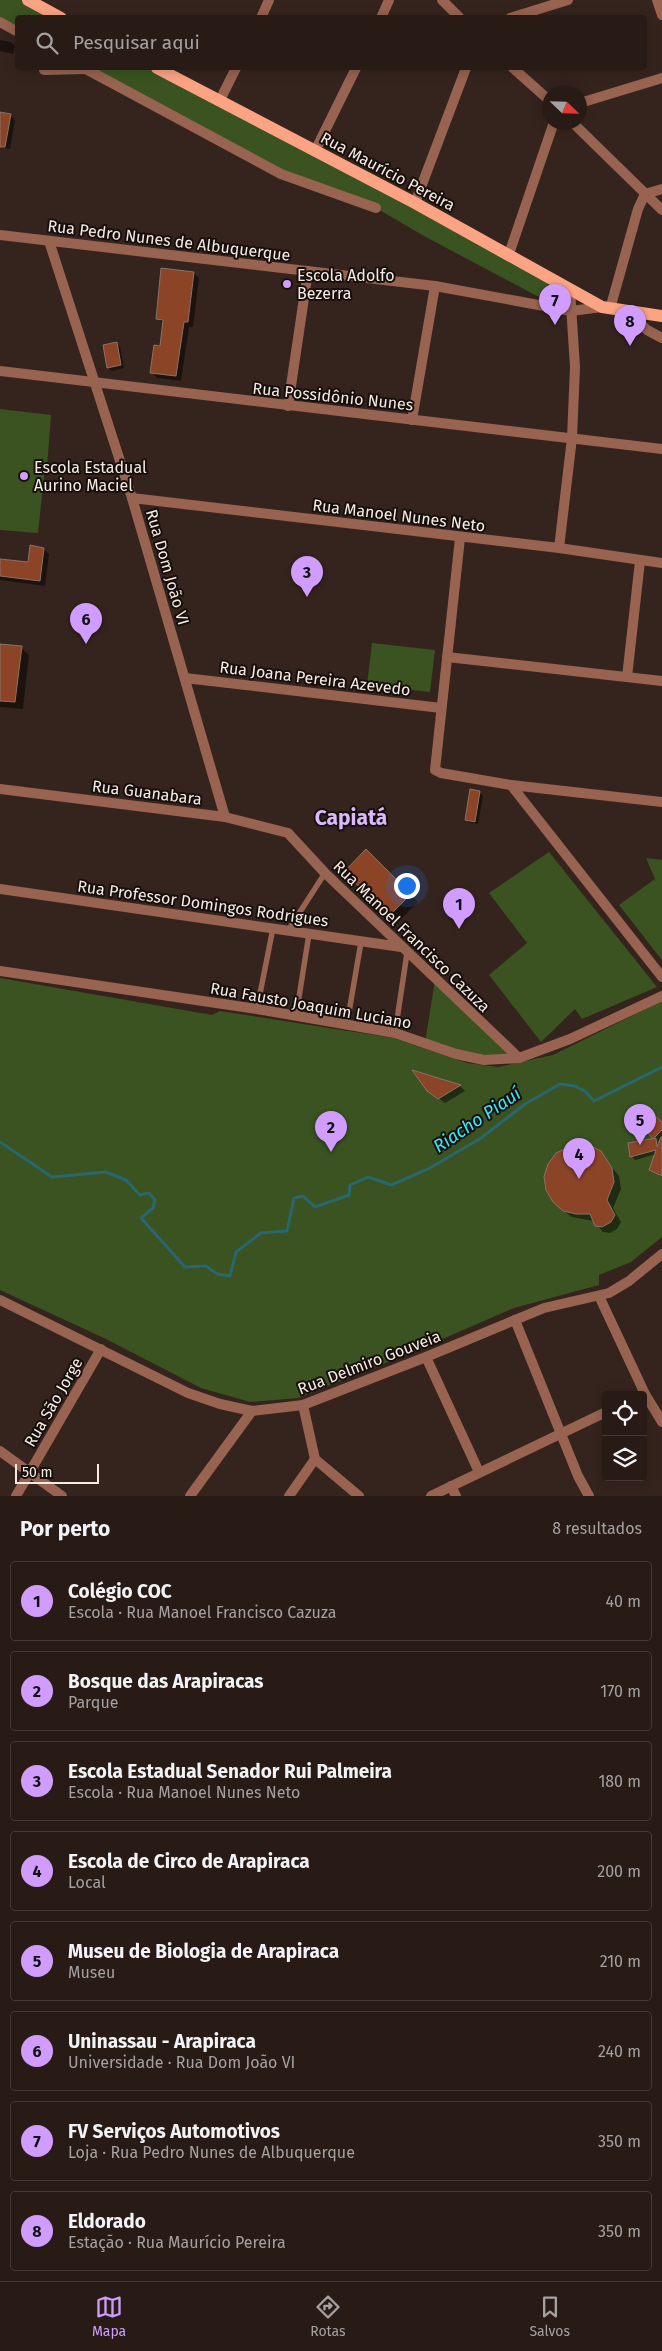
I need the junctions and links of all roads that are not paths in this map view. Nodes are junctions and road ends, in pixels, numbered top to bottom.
1 (28, 0) edge
2 (269, 0) edge
3 (389, 0) edge
4 (442, 0) edge
5 (568, 0) edge
6 (657, 0) edge
7 (56, 15) edge
8 (262, 15) edge
9 (382, 15) edge
10 (457, 15) edge
11 (520, 15) edge
12 (662, 15) edge
13 (0, 22) edge
14 (15, 30) edge
15 (89, 70) edge
16 (161, 70) edge
17 (235, 70) edge
18 (355, 70) edge
19 (465, 70) edge
20 (515, 70) edge
21 (662, 78) edge
22 (542, 95) edge
23 (220, 100) junction
24 (587, 101) edge
25 (551, 130) edge
26 (580, 130) edge
27 (315, 151) junction
28 (662, 189) edge
29 (645, 194) junction
30 (415, 203) junction
31 (376, 208) dead end
32 (662, 210) edge
33 (0, 235) edge
34 (49, 241) junction
35 (509, 254) junction
36 (308, 271) junction
37 (435, 286) junction
38 (570, 290) junction
39 (606, 308) junction
40 (571, 311) junction
41 (641, 314) junction
42 (662, 316) edge
43 (662, 338) edge
44 (0, 371) edge
45 (95, 383) junction
46 (288, 406) junction
47 (412, 420) junction
48 (572, 438) junction
49 (662, 449) edge
50 (132, 498) junction
51 (460, 538) junction
52 (559, 548) junction
53 (640, 561) junction
54 (662, 563) edge
55 (446, 657) junction
56 (627, 677) junction
57 (185, 678) junction
58 (662, 681) edge
59 (441, 708) junction
60 (511, 785) junction
61 (0, 788) edge
62 (662, 802) edge
63 (225, 817) junction
64 (288, 832) joint
65 (325, 873) junction
66 (0, 889) edge
67 (273, 928) junction
68 (289, 929) junction
69 (309, 934) junction
70 (361, 942) junction
71 (404, 950) junction
72 (0, 971) edge
73 (662, 976) edge
74 (662, 996) edge
75 (257, 1009) junction
76 (296, 1016) junction
77 (347, 1024) junction
78 (395, 1033) junction
79 (519, 1058) junction
80 (662, 1254) edge
81 (599, 1296) junction
82 (0, 1300) edge
83 (515, 1320) junction
84 (101, 1349) junction
85 (426, 1358) junction
86 (642, 1391) edge
87 (647, 1400) edge
88 (303, 1405) junction
89 (252, 1411) junction
90 (602, 1414) edge
91 (662, 1422) edge
92 (562, 1432) junction
93 (0, 1452) edge
94 (315, 1459) junction
95 (479, 1472) junction
96 (29, 1473) junction
97 (451, 1486) junction
98 (16, 1496) edge
99 (62, 1496) edge
100 (190, 1496) edge
101 (289, 1496) edge
102 (359, 1496) edge
103 (431, 1496) edge
104 (456, 1496) edge
105 (589, 1496) edge

1 - 7 main road
2 - 8 street
3 - 9 street
4 - 10 street
5 - 11 street
6 - 12 street
13 - 14 street
15 - 31 street
16 - 23 main road, Rua Maurício Pereira
17 - 23 street
18 - 27 street
19 - 30 street
20 - 22 street
21 - 24 street
23 - 27 main road, Rua Maurício Pereira
25 - 35 street
26 - 29 street
27 - 30 main road, Rua Maurício Pereira
28 - 29 street
29 - 32 street
29 - 39 street
30 - 35 main road, Rua Maurício Pereira
33 - 34 street, Rua Pedro Nunes de Albuquerque
34 - 36 street, Rua Pedro Nunes de Albuquerque
34 - 45 street, Rua Dom João VI
35 - 38 main road, Rua Maurício Pereira
36 - 37 street, Rua Pedro Nunes de Albuquerque
36 - 46 street
37 - 40 street, Rua Pedro Nunes de Albuquerque
37 - 47 street
38 - 39 main road, Rua Maurício Pereira
38 - 40 street
39 - 40 street, Rua Pedro Nunes de Albuquerque
39 - 41 main road, Rua Maurício Pereira
40 - 48 street
41 - 42 main road, Rua Maurício Pereira
41 - 43 street
44 - 45 street, Rua Possidônio Nunes
45 - 46 street, Rua Possidônio Nunes
45 - 50 street, Rua Dom João VI
46 - 47 street, Rua Possidônio Nunes
47 - 48 street, Rua Possidônio Nunes
48 - 49 street, Rua Possidônio Nunes
48 - 52 street
50 - 51 street, Rua Manoel Nunes Neto
50 - 57 street, Rua Dom João VI
51 - 52 street, Rua Manoel Nunes Neto
51 - 55 street
52 - 53 street, Rua Manoel Nunes Neto
53 - 54 street, Rua Manoel Nunes Neto
53 - 56 street
55 - 56 street
55 - 59 street
56 - 58 street
57 - 59 street, Rua Joana Pereira Azevedo
57 - 63 street, Rua Dom João VI
59 - 60 street
60 - 62 street
60 - 73 street
61 - 63 street, Rua Guanabara
63 - 64 street, Rua Guanabara
64 - 65 street, Rua Manoel Francisco Cazuza
65 - 68 lane
65 - 71 street, Rua Manoel Francisco Cazuza
66 - 67 street, Rua Professor Domingos Rodrigues
67 - 68 street, Rua Professor Domingos Rodrigues
67 - 75 lane
68 - 69 street, Rua Professor Domingos Rodrigues
69 - 70 street, Rua Professor Domingos Rodrigues
69 - 76 lane
70 - 71 street, Rua Professor Domingos Rodrigues
70 - 77 lane
71 - 78 lane
71 - 79 street, Rua Manoel Francisco Cazuza
72 - 75 street, Rua Fausto Joaquim Luciano
74 - 79 street, Rua Fausto Joaquim Luciano
75 - 76 street, Rua Fausto Joaquim Luciano
76 - 77 street, Rua Fausto Joaquim Luciano
77 - 78 street, Rua Fausto Joaquim Luciano
78 - 79 street, Rua Fausto Joaquim Luciano
80 - 81 street, Rua Delmiro Gouveia
81 - 83 street, Rua Delmiro Gouveia
81 - 86 street
82 - 84 street, Rua Delmiro Gouveia
83 - 85 street, Rua Delmiro Gouveia
83 - 92 street
84 - 89 street, Rua Delmiro Gouveia
84 - 96 street, Rua São Jorge
85 - 88 street, Rua Delmiro Gouveia
85 - 95 street
87 - 91 street
88 - 89 street, Rua Delmiro Gouveia
88 - 94 street
89 - 100 street
90 - 92 street
92 - 95 street
92 - 105 street
93 - 96 street
94 - 101 street
94 - 102 street
95 - 97 street
96 - 98 street, Rua São Jorge
96 - 99 street
97 - 103 street
97 - 104 street

